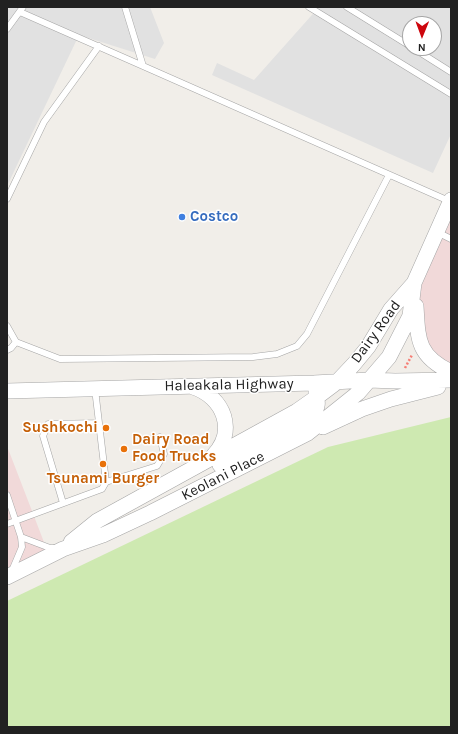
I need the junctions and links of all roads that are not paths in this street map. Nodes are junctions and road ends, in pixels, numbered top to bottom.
1 (125, 7) edge
2 (309, 7) edge
3 (347, 7) edge
4 (21, 9) edge
5 (7, 29) edge
6 (402, 41) edge
7 (99, 46) junction
8 (426, 56) edge
9 (143, 66) junction
10 (451, 72) edge
11 (451, 94) edge
12 (389, 175) junction
13 (7, 199) edge
14 (451, 201) edge
15 (437, 232) junction
16 (451, 239) edge
17 (414, 283) junction
18 (7, 326) edge
19 (16, 342) junction
20 (7, 350) edge
21 (451, 372) edge
22 (369, 380) junction
23 (451, 380) edge
24 (336, 382) junction
25 (451, 384) edge
26 (186, 386) junction
27 (95, 389) junction
28 (316, 390) junction
29 (7, 391) edge
30 (99, 423) junction
31 (308, 433) junction
32 (160, 437) dead end
33 (209, 460) junction
34 (106, 482) junction
35 (7, 495) edge
36 (186, 495) junction
37 (63, 503) junction
38 (16, 520) junction
39 (7, 524) edge
40 (21, 537) junction
41 (63, 549) junction
42 (8, 577) edge

1 - 9 lane
2 - 11 lane
3 - 6 lane
4 - 5 lane
4 - 7 lane
7 - 9 lane
7 - 13 lane
8 - 10 lane
9 - 12 lane
12 - 14 lane
12 - 19 lane
14 - 15 street, Dairy Road
15 - 16 lane
15 - 17 street, Dairy Road
17 - 21 street
17 - 22 street, Dairy Road
17 - 24 street, Dairy Road
18 - 19 lane
19 - 20 lane
22 - 23 street, Haleakala Highway
22 - 24 street, Haleakala Highway
22 - 31 street, Keolani Place
24 - 28 street, Haleakala Highway
25 - 31 street
26 - 27 street, Haleakala Highway
26 - 28 street, Haleakala Highway
26 - 33 street
27 - 29 street, Haleakala Highway
27 - 30 lane
28 - 33 street, Keolani Place
28 - 36 street
30 - 34 lane
30 - 37 lane
31 - 36 street, Keolani Place
32 - 34 lane
33 - 41 street, Keolani Place
34 - 37 lane
35 - 38 lane
36 - 41 street, Keolani Place
37 - 38 lane
38 - 39 lane
38 - 40 lane
40 - 41 lane
40 - 42 lane
41 - 42 street, Keolani Place

